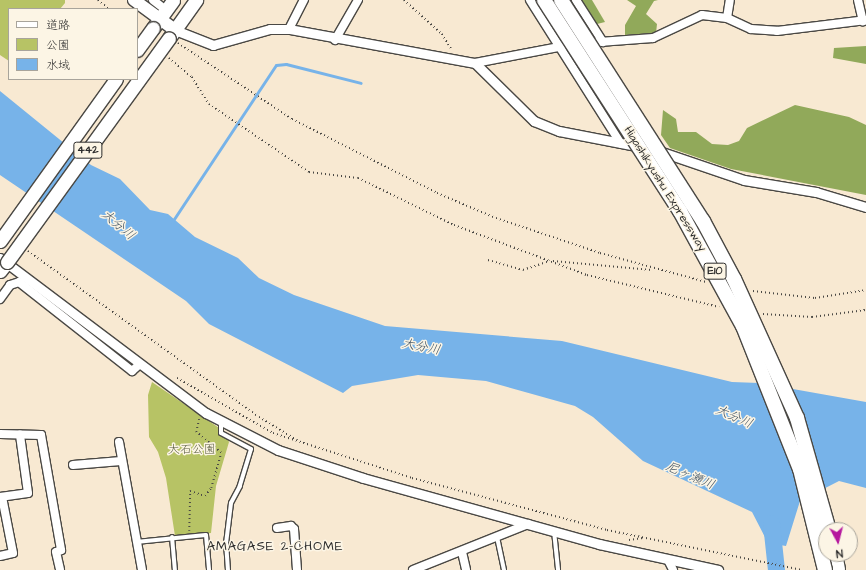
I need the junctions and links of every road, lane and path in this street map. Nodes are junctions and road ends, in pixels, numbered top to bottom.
1 (98, 0) edge
2 (134, 0) edge
3 (153, 0) edge
4 (196, 0) edge
5 (304, 0) edge
6 (358, 0) edge
7 (404, 0) edge
8 (530, 0) edge
9 (544, 0) edge
10 (561, 0) edge
11 (576, 0) edge
12 (730, 0) edge
13 (858, 0) edge
14 (108, 8) edge
15 (163, 14) edge
16 (727, 18) junction
17 (864, 21) edge
18 (289, 29) junction
19 (174, 37) junction
20 (335, 40) junction
21 (603, 42) junction
22 (560, 45) junction
23 (138, 49) edge
24 (453, 54) dead end
25 (168, 57) dead end
26 (475, 63) junction
27 (115, 80) edge
28 (621, 144) junction
29 (866, 207) edge
30 (0, 241) edge
31 (25, 249) dead end
32 (488, 260) dead end
33 (550, 261) junction
34 (2, 263) edge
35 (655, 270) junction
36 (711, 283) dead end
37 (747, 290) dead end
38 (866, 290) edge
39 (0, 299) edge
40 (727, 308) dead end
41 (866, 310) edge
42 (757, 313) dead end
43 (138, 365) junction
44 (173, 376) dead end
45 (201, 416) dead end
46 (221, 422) junction
47 (0, 434) edge
48 (20, 435) junction
49 (119, 442) dead end
50 (301, 443) junction
51 (121, 461) junction
52 (73, 465) dead end
53 (1, 497) edge
54 (827, 522) edge
55 (528, 524) junction
56 (277, 528) dead end
57 (554, 531) junction
58 (190, 536) dead end
59 (172, 538) junction
60 (497, 538) junction
61 (136, 542) junction
62 (462, 552) junction
63 (0, 556) edge
64 (668, 560) junction
65 (60, 570) edge
66 (142, 570) edge
67 (175, 570) edge
68 (208, 570) edge
69 (228, 570) edge
70 (297, 570) edge
71 (413, 570) edge
72 (466, 570) edge
73 (504, 570) edge
74 (558, 570) edge
75 (673, 570) edge
76 (718, 570) edge
77 (802, 570) edge
78 (825, 570) edge

1 - 14 path
2 - 15 main road
3 - 15 street
4 - 19 highway, 442
5 - 18 street
6 - 20 street
7 - 24 path
8 - 22 street
9 - 78 highway, Higashikyushu Expressway / E10, bridge
10 - 54 highway, Higashikyushu Expressway / E10, bridge
11 - 21 street
12 - 16 street
13 - 17 street
15 - 19 main road
15 - 23 highway, bridge
16 - 17 street
16 - 21 street
18 - 19 street
18 - 20 street
19 - 34 highway, 442, bridge
19 - 35 path
20 - 26 street
21 - 22 street
22 - 26 street
22 - 28 street
25 - 33 path
26 - 28 street
27 - 30 highway, 442, bridge
28 - 29 street
31 - 50 path
32 - 33 path
33 - 35 path
33 - 40 path
34 - 43 street
35 - 36 path
37 - 38 path
39 - 43 street
41 - 42 path
43 - 46 street
44 - 50 path
45 - 58 path
46 - 55 street
46 - 69 lane
47 - 48 street
48 - 53 street
48 - 65 street
49 - 51 street
50 - 77 path
51 - 52 street
51 - 61 street
53 - 63 street
55 - 57 street
55 - 60 street
56 - 70 street
57 - 64 street
57 - 74 lane
59 - 61 lane
59 - 67 lane
59 - 68 lane
60 - 62 street
60 - 73 lane
61 - 66 street
62 - 71 street
62 - 72 street
64 - 75 street
64 - 76 street

